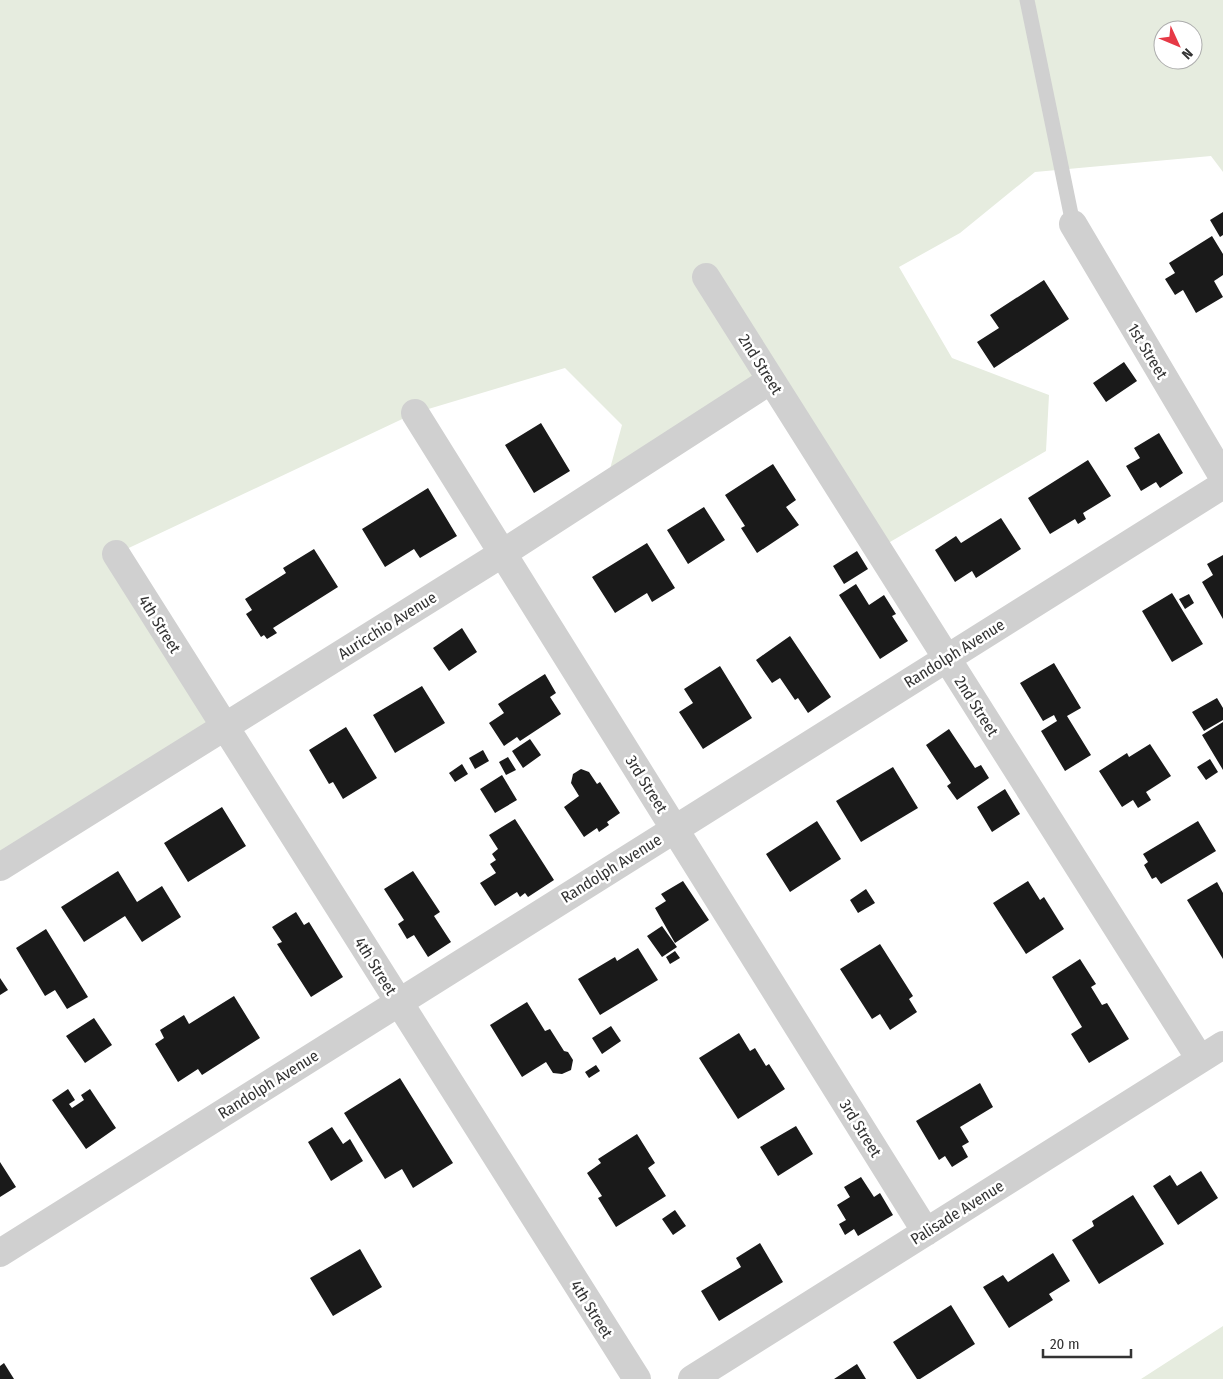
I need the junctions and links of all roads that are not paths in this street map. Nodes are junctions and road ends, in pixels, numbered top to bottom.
1 (1027, 0) edge
2 (1073, 224) joint
3 (706, 277) dead end
4 (771, 380) junction
5 (415, 413) dead end
6 (1223, 477) edge
7 (1223, 485) edge
8 (503, 553) junction
9 (116, 554) dead end
10 (947, 657) junction
11 (225, 726) junction
12 (675, 828) junction
13 (0, 867) edge
14 (399, 1002) junction
15 (1223, 1045) edge
16 (1200, 1059) junction
17 (926, 1232) junction
18 (0, 1253) edge
19 (637, 1379) edge
20 (692, 1379) edge

1 - 2 lane
2 - 6 street, 1st Street
3 - 4 street, 2nd Street
4 - 8 street, Auricchio Avenue
4 - 10 street, 2nd Street
5 - 8 street, 3rd Street
7 - 10 street, Randolph Avenue
8 - 11 street, Auricchio Avenue
8 - 12 street, 3rd Street
9 - 11 street, 4th Street
10 - 12 street, Randolph Avenue
10 - 16 street, 2nd Street
11 - 13 street, Auricchio Avenue
11 - 14 street, 4th Street
12 - 14 street, Randolph Avenue
12 - 17 street, 3rd Street
14 - 18 street, Randolph Avenue
14 - 19 street, 4th Street
15 - 16 street, Palisade Avenue
16 - 17 street, Palisade Avenue
17 - 20 street, Palisade Avenue

